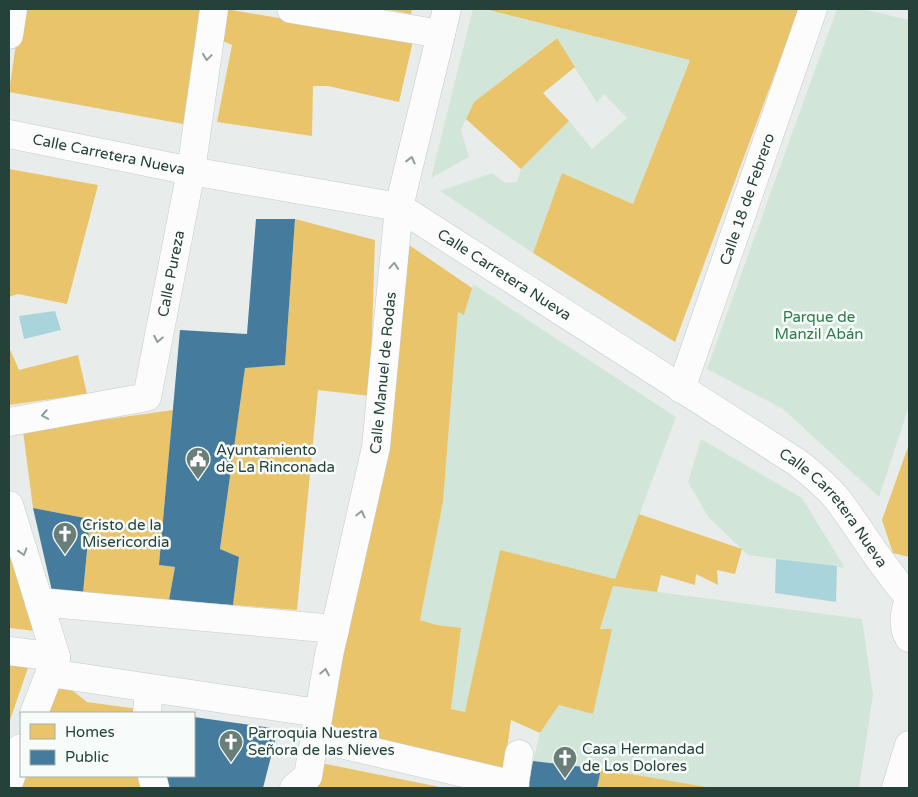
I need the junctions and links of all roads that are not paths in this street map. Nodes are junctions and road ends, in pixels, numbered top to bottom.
1 (13, 9) edge
2 (214, 9) edge
3 (291, 9) edge
4 (813, 9) edge
5 (444, 21) edge
6 (9, 35) edge
7 (9, 134) edge
8 (191, 171) junction
9 (399, 207) junction
10 (681, 389) junction
11 (9, 422) edge
12 (9, 505) edge
13 (909, 599) edge
14 (39, 602) junction
15 (335, 629) junction
16 (909, 638) edge
17 (9, 651) edge
18 (53, 665) junction
19 (148, 701) edge
20 (34, 712) edge
21 (316, 725) junction
22 (909, 745) edge
23 (20, 751) edge
24 (519, 754) dead end
25 (9, 782) edge
26 (515, 787) edge
27 (294, 788) edge
28 (896, 788) edge

1 - 6 street
2 -> 8 street, Calle Pureza
3 - 5 street
4 - 10 street, Calle 18 de Febrero
9 -> 5 street, Calle Manuel de Rodas
7 - 8 street, Calle Carretera Nueva
8 - 9 street, Calle Carretera Nueva
8 -> 11 street, Calle Pureza
9 - 10 street, Calle Carretera Nueva
15 -> 9 street, Calle Manuel de Rodas
10 - 13 street, Calle Carretera Nueva
12 -> 14 street
13 - 16 street
14 - 15 street
14 - 18 street
21 -> 15 street, Calle Manuel de Rodas
17 - 18 street
18 - 19 street
18 - 20 street
19 - 21 street
21 - 26 street
21 - 27 street, Calle Manuel de Rodas
22 - 28 street
23 - 25 street
24 - 26 street

